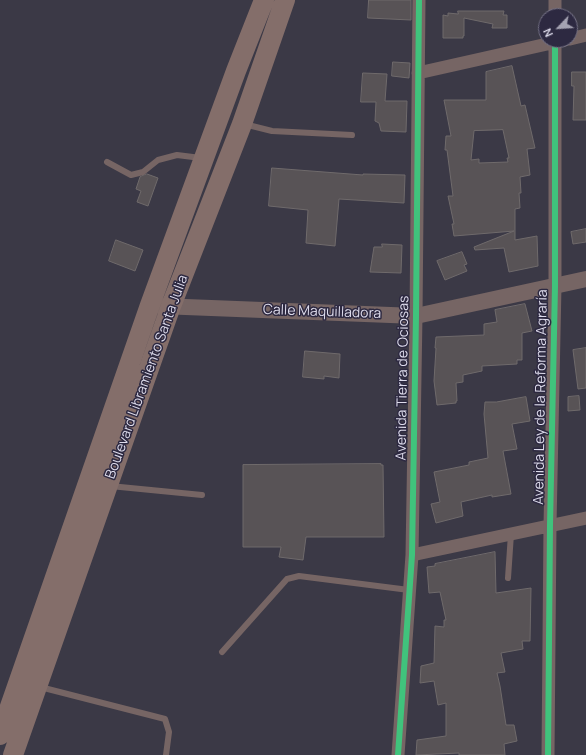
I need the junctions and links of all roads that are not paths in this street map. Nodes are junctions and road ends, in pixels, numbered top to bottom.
1 (264, 0) edge
2 (284, 0) edge
3 (419, 0) edge
4 (538, 46) edge
5 (558, 48) edge
6 (418, 73) junction
7 (242, 124) junction
8 (352, 135) dead end
9 (204, 158) junction
10 (107, 162) dead end
11 (586, 279) edge
12 (555, 286) junction
13 (150, 305) junction
14 (171, 306) junction
15 (416, 316) junction
16 (108, 486) junction
17 (202, 495) dead end
18 (586, 518) edge
19 (550, 526) junction
20 (511, 534) junction
21 (412, 555) junction
22 (508, 578) dead end
23 (409, 590) junction
24 (222, 652) dead end
25 (28, 684) junction
26 (0, 735) edge
27 (13, 755) edge
28 (166, 755) edge
29 (398, 755) edge
30 (548, 755) edge

1 - 9 main road, Boulevard Libramiento Santa Julia
2 - 7 main road, Boulevard Libramiento Santa Julia
3 - 6 street, Avenida Tierra de Ociosas
4 - 6 street
5 - 12 street, Avenida Ley de la Reforma Agraría
6 - 15 street, Avenida Tierra de Ociosas
7 - 8 lane
7 - 14 main road, Boulevard Libramiento Santa Julia
9 - 10 lane
9 - 13 main road, Boulevard Libramiento Santa Julia
11 - 12 street, Calle Maquilladora
12 - 15 street, Calle Maquilladora
12 - 19 street, Avenida Ley de la Reforma Agraría
13 - 14 street, Calle Maquilladora
13 - 25 main road, Boulevard Libramiento Santa Julia
14 - 15 street, Calle Maquilladora
14 - 16 main road, Boulevard Libramiento Santa Julia
15 - 21 street, Avenida Tierra de Ociosas
16 - 17 lane
16 - 25 main road, Boulevard Libramiento Santa Julia
18 - 19 street
19 - 20 street
19 - 30 street, Avenida Ley de la Reforma Agraría
20 - 21 street
20 - 22 lane
21 - 23 street, Avenida Tierra de Ociosas
23 - 24 lane
23 - 29 street, Avenida Tierra de Ociosas
25 - 26 main road, Boulevard Libramiento Santa Julia
25 - 27 main road, Boulevard Libramiento Santa Julia
25 - 28 lane

